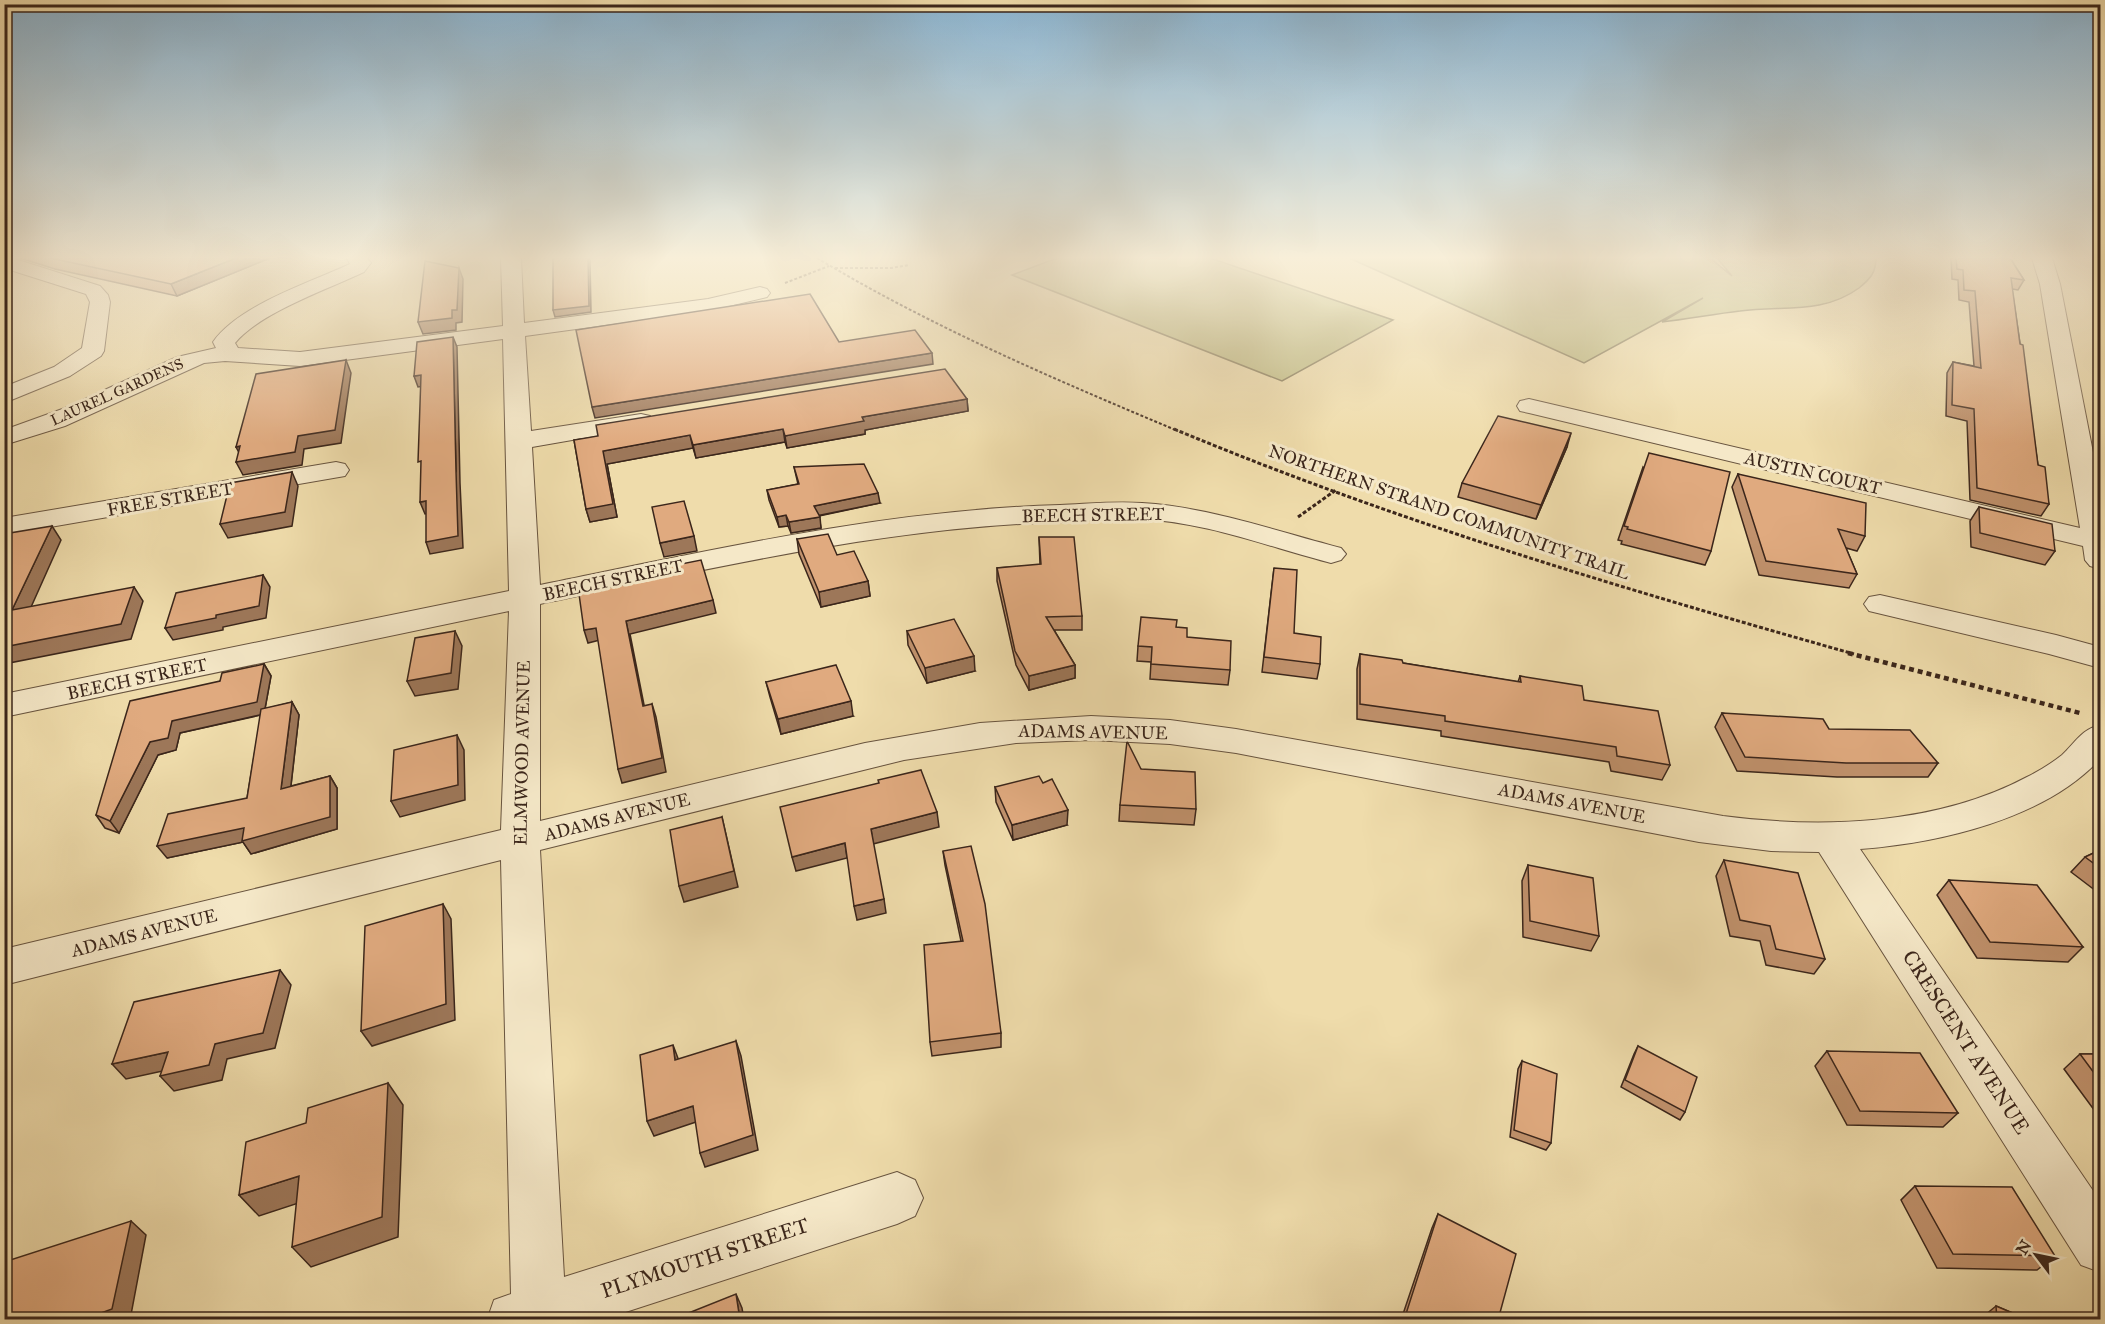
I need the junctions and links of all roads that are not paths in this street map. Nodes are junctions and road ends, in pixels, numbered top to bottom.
1 (97, 320) edge
2 (247, 320) edge
3 (514, 320) edge
4 (598, 320) edge
5 (2057, 320) edge
6 (514, 331) junction
7 (230, 354) junction
8 (4, 396) edge
9 (1529, 406) dead end
10 (658, 418) edge
11 (4, 438) edge
12 (519, 441) junction
13 (336, 470) dead end
14 (4, 527) edge
15 (2099, 550) edge
16 (1331, 554) dead end
17 (525, 599) junction
18 (1880, 604) dead end
19 (2100, 658) edge
20 (4, 706) edge
21 (2093, 726) edge
22 (1831, 838) junction
23 (520, 841) junction
24 (4, 967) edge
25 (897, 1198) dead end
26 (2100, 1246) edge
27 (530, 1317) edge

1 - 8 street
2 - 7 street
3 - 6 street, ELMWOOD AVENUE
4 - 6 street, LAUREL GARDENS
5 - 15 street
6 - 7 street, LAUREL GARDENS
6 - 12 street, ELMWOOD AVENUE
7 - 11 street, LAUREL GARDENS
9 - 15 street, AUSTIN COURT
10 - 12 street
12 - 17 street, ELMWOOD AVENUE
13 - 14 street, FREE STREET
16 - 17 street, BEECH STREET
17 - 20 street, BEECH STREET
17 - 23 street, ELMWOOD AVENUE
18 - 19 street
21 - 22 street, ADAMS AVENUE
22 - 23 street, ADAMS AVENUE
22 - 26 street, CRESCENT AVENUE
23 - 24 street, ADAMS AVENUE
23 - 27 street, ELMWOOD AVENUE
25 - 27 street, PLYMOUTH STREET

